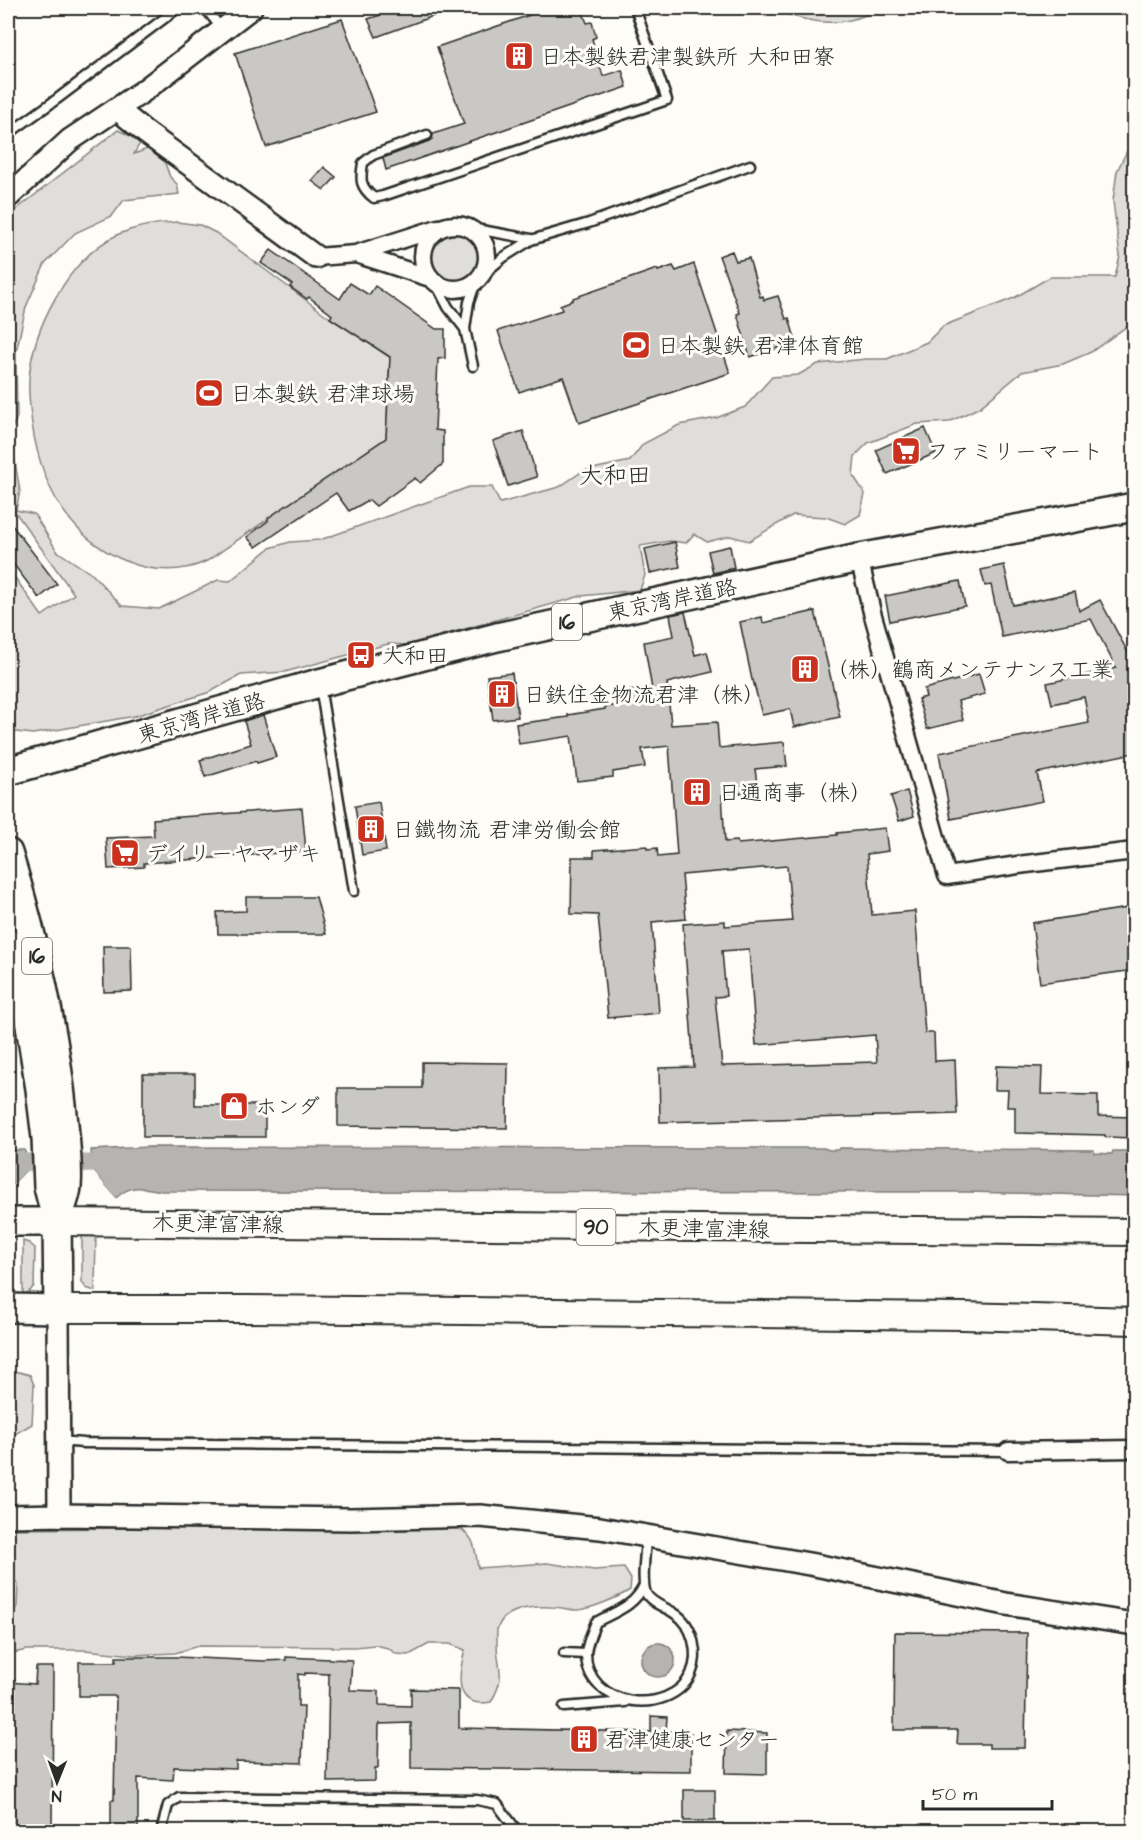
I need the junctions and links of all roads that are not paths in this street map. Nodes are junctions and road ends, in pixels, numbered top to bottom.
1 (178, 8) edge
2 (205, 8) edge
3 (251, 8) edge
4 (634, 8) edge
5 (222, 30) junction
6 (117, 109) junction
7 (8, 134) edge
8 (427, 135) dead end
9 (750, 165) dead end
10 (8, 197) edge
11 (445, 226) junction
12 (470, 228) junction
13 (531, 240) junction
14 (356, 254) junction
15 (316, 257) joint
16 (478, 279) junction
17 (432, 280) junction
18 (465, 328) junction
19 (473, 366) dead end
20 (1134, 507) edge
21 (859, 558) junction
22 (319, 683) junction
23 (8, 771) edge
24 (1134, 851) edge
25 (8, 853) edge
26 (354, 891) dead end
27 (8, 944) edge
28 (55, 1139) junction
29 (57, 1211) junction
30 (8, 1222) edge
31 (1134, 1232) edge
32 (8, 1308) edge
33 (58, 1309) junction
34 (1134, 1321) edge
35 (58, 1441) junction
36 (1134, 1449) edge
37 (1008, 1451) joint
38 (59, 1515) junction
39 (8, 1516) edge
40 (646, 1536) junction
41 (644, 1585) junction
42 (1134, 1624) edge
43 (564, 1653) dead end
44 (586, 1654) junction
45 (631, 1701) junction
46 (564, 1707) dead end
47 (161, 1832) edge
48 (518, 1832) edge

1 - 7 lane
2 - 5 lane
3 - 5 street
4 - 8 lane
5 - 6 street
6 - 10 street
6 - 15 street
9 - 13 lane
11 - 12 street
11 - 14 street
11 - 17 street
12 - 13 lane
12 - 16 street
13 - 16 lane
14 - 15 street
14 - 17 street
16 - 17 street
16 - 18 lane
17 - 18 lane
18 - 19 lane
20 - 21 highway, 東京湾岸道路 / 16
21 - 22 highway, 東京湾岸道路 / 16
21 - 24 street
22 - 23 highway, 東京湾岸道路 / 16
22 - 26 lane
25 - 28 highway, 16
27 - 28 highway, 16
28 - 29 highway, 16
29 - 30 highway
29 - 31 main road, 木更津富津線 / 90
29 - 33 highway, 16
32 - 33 highway
33 - 34 main road
33 - 35 street
35 - 37 lane
35 - 38 street
36 - 37 street
38 - 39 street
38 - 40 street
40 - 41 lane
40 - 42 street
41 - 44 lane
41 - 45 lane
43 - 44 lane
44 - 45 lane
45 - 46 lane
47 - 48 lane

